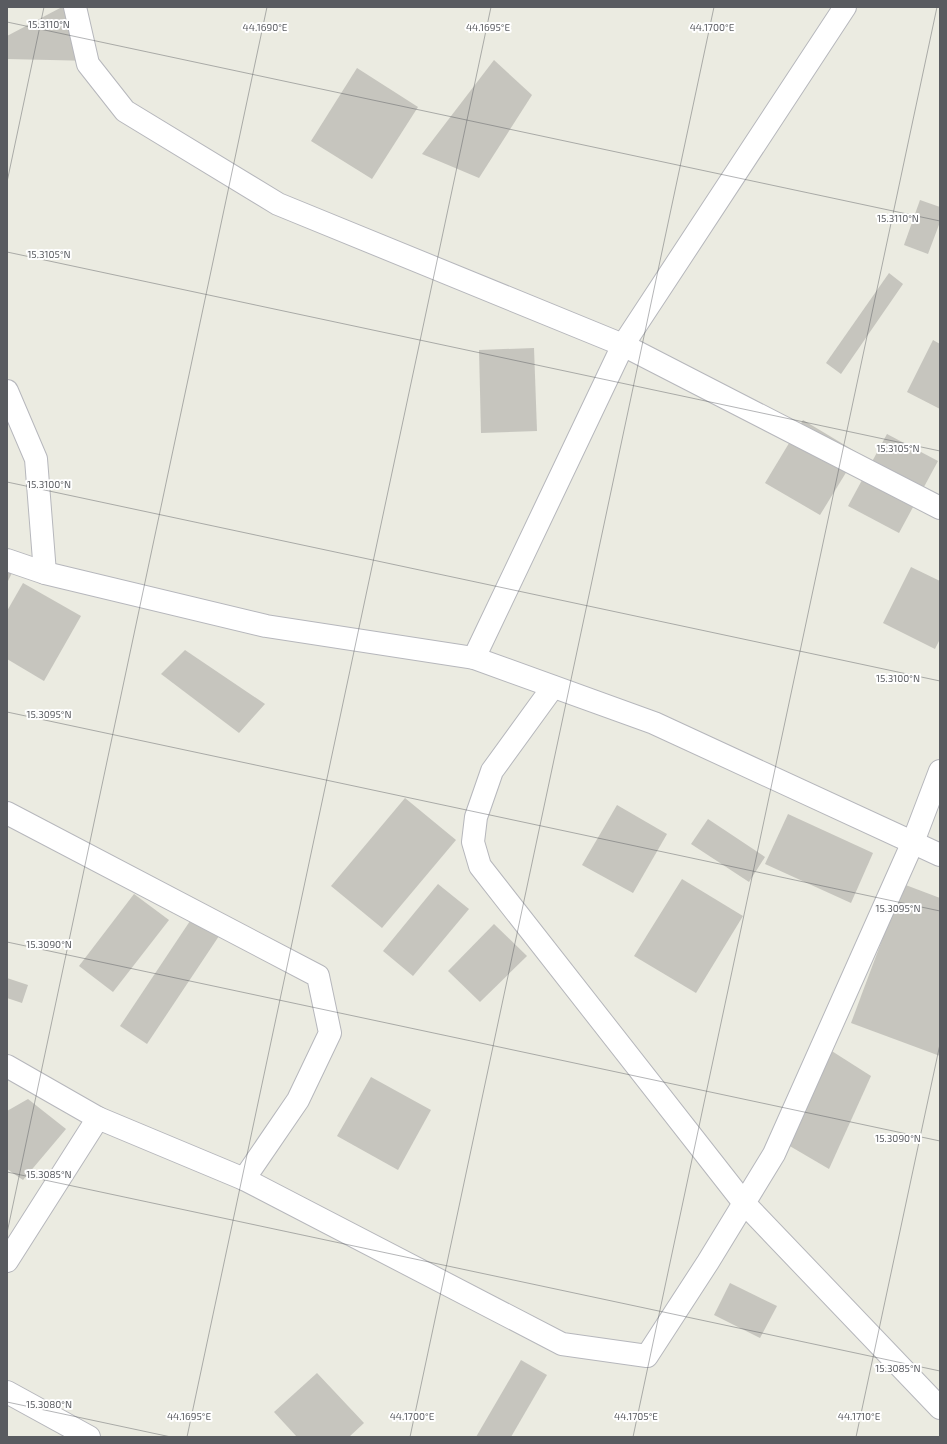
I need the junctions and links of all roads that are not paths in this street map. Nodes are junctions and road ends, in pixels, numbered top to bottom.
1 (75, 7) edge
2 (845, 7) edge
3 (623, 344) junction
4 (7, 391) edge
5 (940, 508) edge
6 (7, 560) edge
7 (45, 573) junction
8 (474, 658) junction
9 (553, 687) junction
10 (940, 771) edge
11 (7, 813) edge
12 (913, 842) junction
13 (940, 855) edge
14 (7, 1066) edge
15 (98, 1118) junction
16 (244, 1179) junction
17 (744, 1203) junction
18 (7, 1261) edge
19 (7, 1392) edge
20 (940, 1408) edge
21 (89, 1437) edge

1 - 3 street
2 - 3 street
3 - 5 street
3 - 8 street
4 - 7 street
6 - 7 street
7 - 8 street
8 - 9 street
9 - 12 street
9 - 17 street
10 - 12 street
11 - 16 street
12 - 13 street
12 - 17 street
14 - 15 street
15 - 16 street
15 - 18 street
16 - 17 street
17 - 20 street
19 - 21 street

